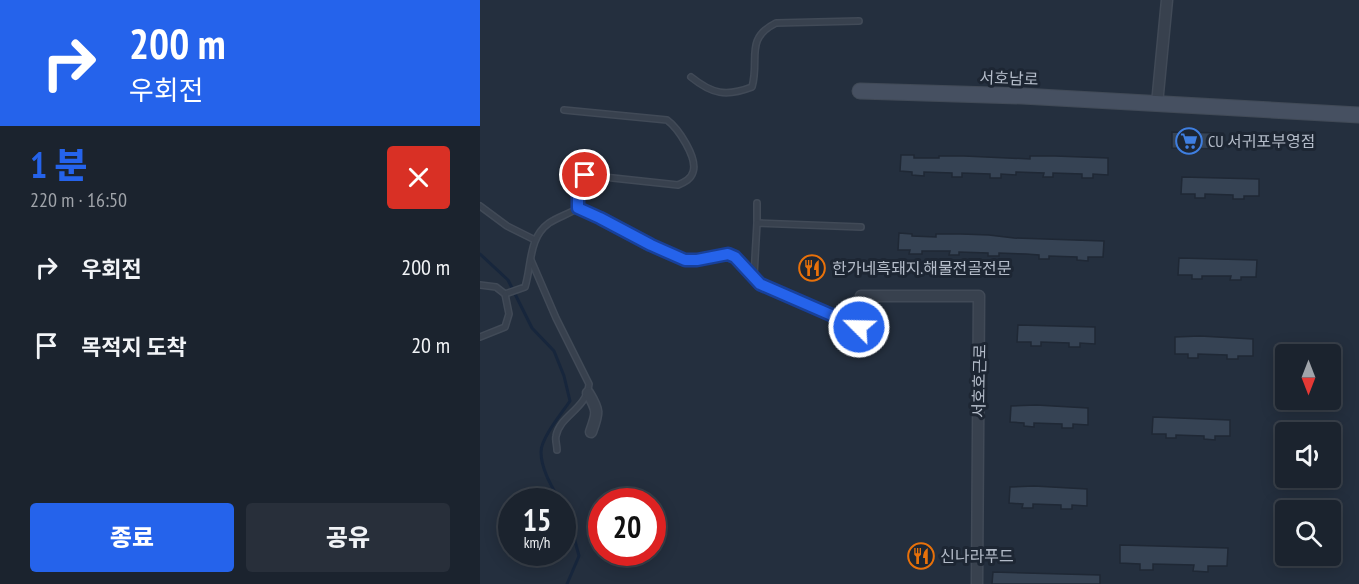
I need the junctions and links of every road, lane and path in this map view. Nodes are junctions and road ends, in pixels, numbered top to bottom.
1 (1167, 0) edge
2 (859, 21) dead end
3 (691, 77) dead end
4 (860, 91) dead end
5 (1157, 104) junction
6 (564, 110) dead end
7 (1359, 115) edge
8 (757, 203) dead end
9 (480, 206) edge
10 (578, 208) junction
11 (757, 223) junction
12 (861, 227) dead end
13 (535, 240) junction
14 (530, 258) junction
15 (754, 277) junction
16 (480, 285) edge
17 (506, 294) junction
18 (861, 296) dead end
19 (859, 327) dead end
20 (480, 337) edge
21 (588, 393) junction
22 (591, 432) dead end
23 (557, 450) dead end
24 (977, 584) edge

1 - 5 street
2 - 3 lane
4 - 5 main road, 서호남로
5 - 7 main road, 서호남로
6 - 10 lane
8 - 11 lane
9 - 13 lane
10 - 13 lane
10 - 15 lane
11 - 12 lane
11 - 15 lane
13 - 14 lane
14 - 17 lane
14 - 21 lane
15 - 19 lane
16 - 17 lane
17 - 20 lane
18 - 24 street, 서호호근로
21 - 22 street
21 - 23 lane

